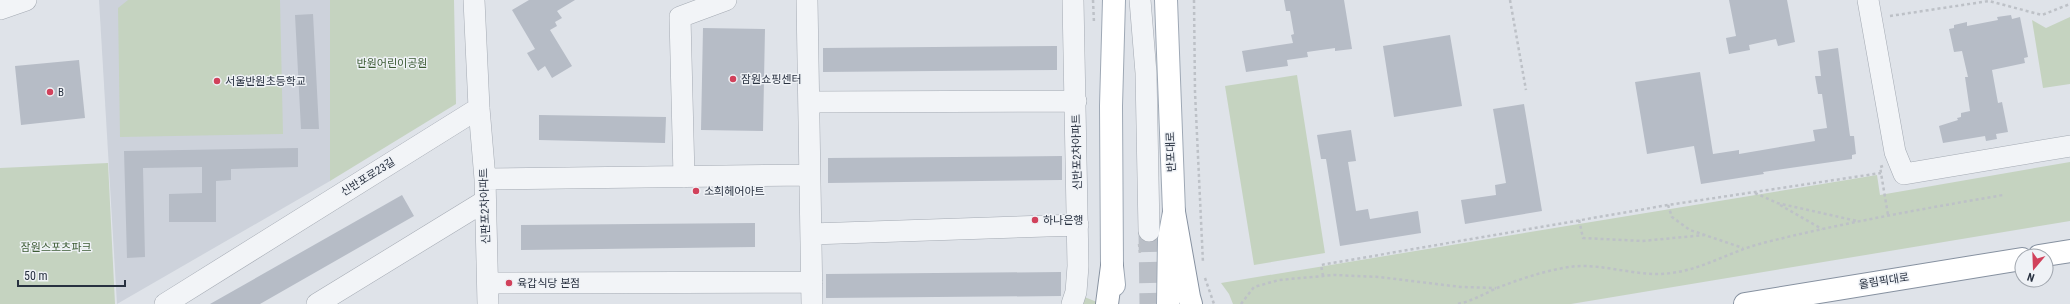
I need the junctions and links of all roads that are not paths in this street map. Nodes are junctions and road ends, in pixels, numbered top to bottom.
1 (26, 0) edge
2 (474, 0) edge
3 (726, 0) edge
4 (807, 0) edge
5 (1073, 0) edge
6 (1114, 0) edge
7 (1140, 0) edge
8 (1158, 0) edge
9 (1166, 0) edge
10 (1868, 0) edge
11 (0, 9) edge
12 (1146, 73) junction
13 (1076, 101) junction
14 (809, 102) junction
15 (479, 108) junction
16 (2070, 146) edge
17 (810, 175) junction
18 (684, 176) junction
19 (485, 179) junction
20 (485, 201) junction
21 (1174, 212) junction
22 (1078, 225) junction
23 (1149, 231) tunnel mouth
24 (811, 234) junction
25 (2070, 251) edge
26 (2054, 254) edge
27 (2014, 260) edge
28 (1112, 266) junction
29 (812, 282) junction
30 (488, 283) junction
31 (165, 304) edge
32 (316, 304) edge
33 (488, 304) edge
34 (812, 304) edge
35 (1072, 304) edge
36 (1107, 304) edge
37 (1118, 304) edge
38 (1168, 304) edge
39 (1191, 304) edge
40 (1745, 304) edge

1 - 11 street
2 - 15 street
3 - 18 street
4 - 14 street
5 - 13 street, 신반포2차아파트
6 - 28 main road
7 - 12 street
8 - 12 street
9 - 21 main road, 반포대로
10 - 16 street
12 - 23 street
13 - 14 street
13 - 22 street, 신반포2차아파트
14 - 17 street
15 - 19 street, 신판포2차아파트
15 - 31 street, 신반포로23길
17 - 18 street
17 - 24 street
18 - 19 street
19 - 20 street, 신판포2차아파트
20 - 30 street, 신판포2차아파트
20 - 32 street
21 - 38 main road, 반포대로
21 - 39 main road
22 - 24 street
22 - 35 street, 신반포2차아파트
24 - 29 street
25 - 26 main road
27 - 40 main road, 올림픽대로
28 - 36 main road
28 - 37 main road
29 - 30 street
29 - 34 street
30 - 33 street, 신판포2차아파트

